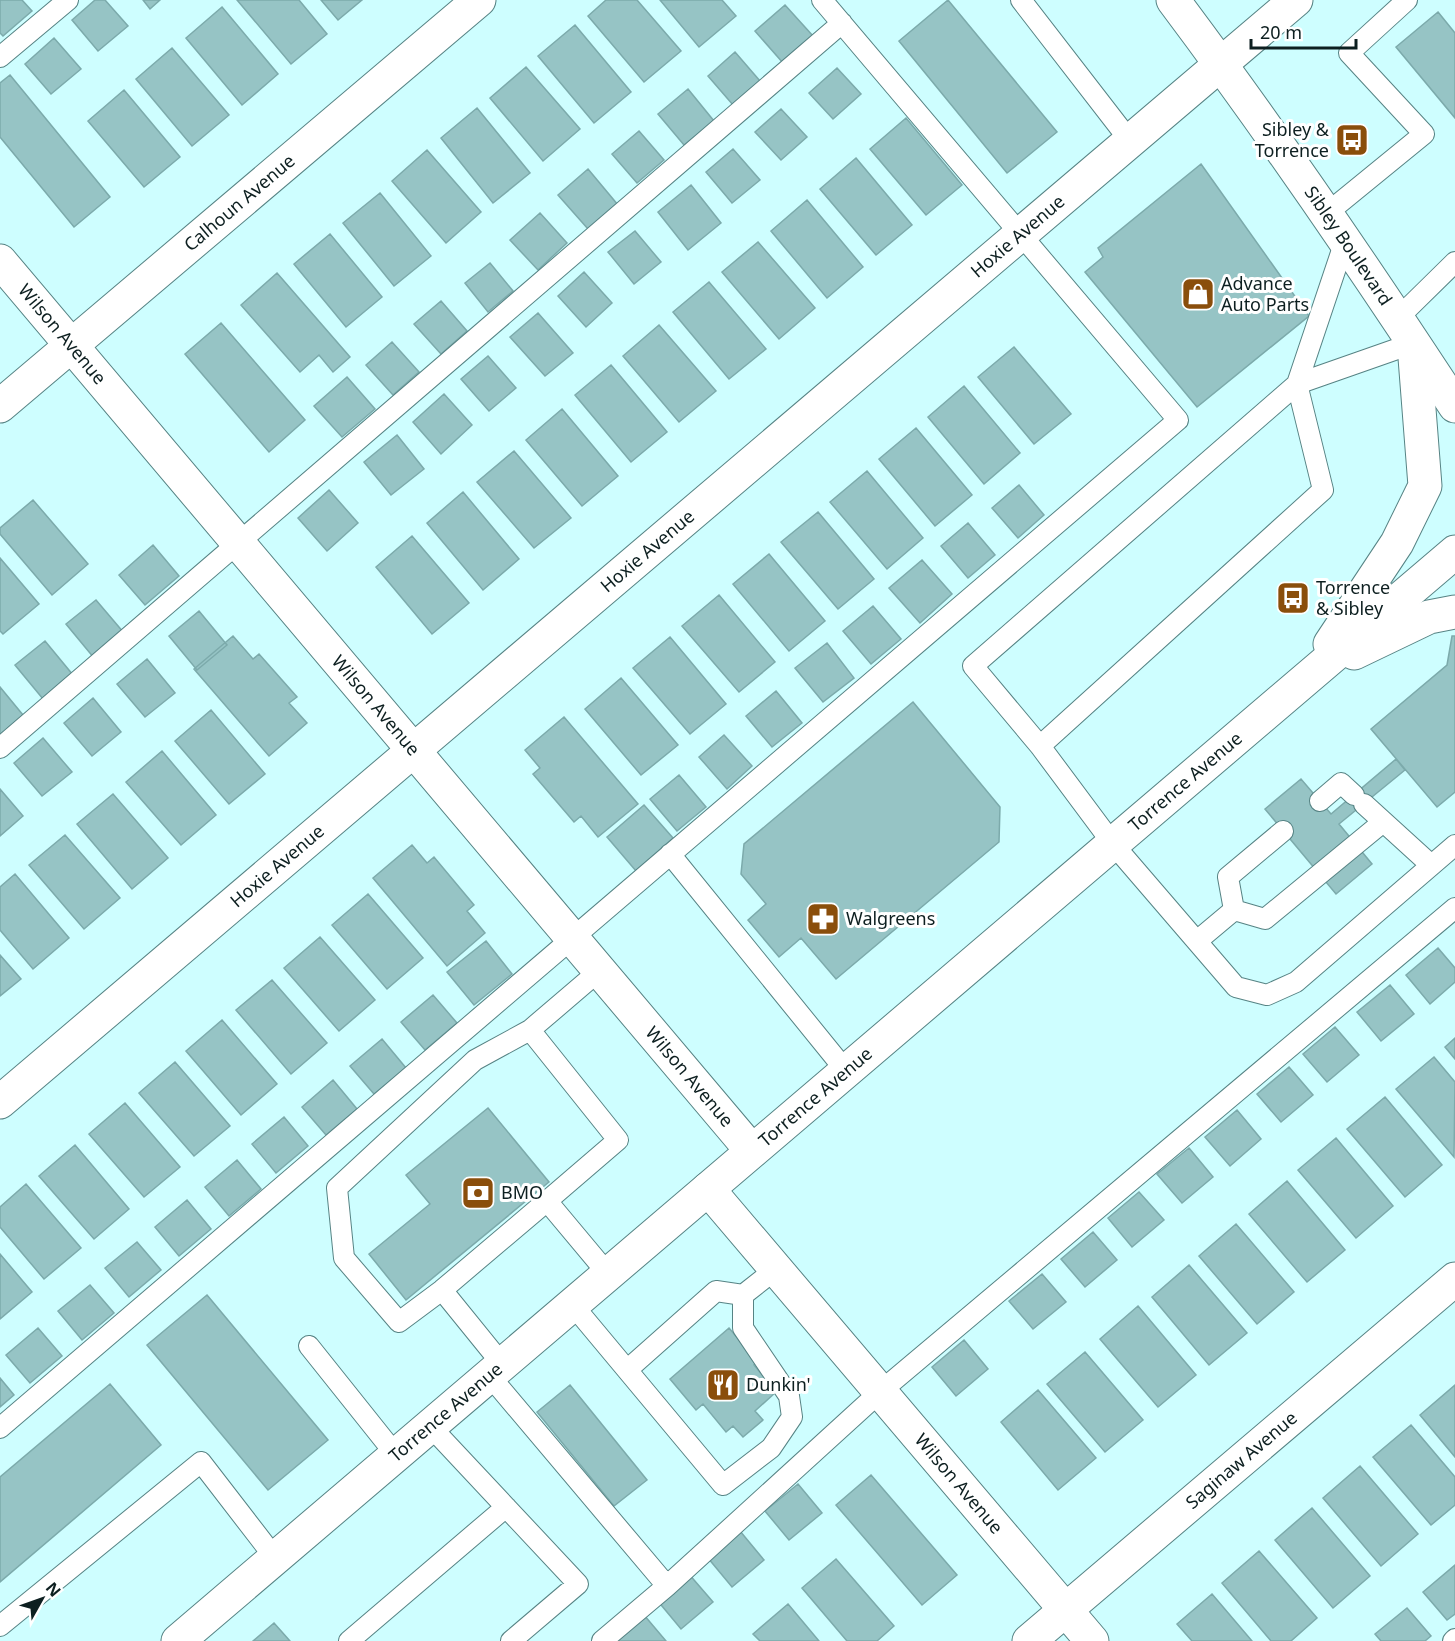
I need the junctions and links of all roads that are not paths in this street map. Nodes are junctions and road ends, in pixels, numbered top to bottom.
1 (68, 0) edge
2 (479, 0) edge
3 (822, 0) edge
4 (1022, 0) edge
5 (1173, 0) edge
6 (1296, 0) edge
7 (1407, 0) edge
8 (842, 23) junction
9 (0, 57) edge
10 (1221, 64) junction
11 (1130, 141) junction
12 (1326, 214) junction
13 (1020, 234) junction
14 (1345, 241) junction
15 (0, 261) edge
16 (1455, 262) edge
17 (1406, 331) junction
18 (72, 345) junction
19 (1297, 384) junction
20 (0, 406) edge
21 (1455, 406) edge
22 (238, 543) junction
23 (1455, 552) edge
24 (1455, 612) edge
25 (1310, 675) junction
26 (1040, 746) junction
27 (0, 748) edge
28 (413, 750) junction
29 (1320, 801) dead end
30 (1383, 822) junction
31 (1283, 831) dead end
32 (1113, 844) junction
33 (1455, 845) edge
34 (670, 854) junction
35 (1431, 865) junction
36 (1455, 908) edge
37 (1234, 910) junction
38 (571, 937) junction
39 (1197, 941) junction
40 (599, 971) junction
41 (530, 1030) junction
42 (846, 1071) junction
43 (0, 1102) edge
44 (752, 1151) junction
45 (708, 1189) junction
46 (547, 1201) junction
47 (776, 1269) junction
48 (608, 1274) junction
49 (1455, 1279) edge
50 (442, 1290) junction
51 (743, 1295) junction
52 (572, 1304) junction
53 (309, 1346) dead end
54 (496, 1370) junction
55 (627, 1370) junction
56 (881, 1392) junction
57 (430, 1426) junction
58 (0, 1428) edge
59 (396, 1455) junction
60 (506, 1507) junction
61 (275, 1558) junction
62 (667, 1586) junction
63 (1065, 1610) junction
64 (0, 1626) edge
65 (178, 1641) edge
66 (349, 1641) edge
67 (511, 1641) edge
68 (602, 1641) edge
69 (1029, 1641) edge
70 (1092, 1641) edge

1 - 9 lane
2 - 18 street, Calhoun Avenue
3 - 8 lane
4 - 11 lane
5 - 10 street, Sibley Boulevard
6 - 10 street, Hoxie Avenue
7 - 12 lane
8 - 13 lane
8 - 22 lane
10 - 11 street, Hoxie Avenue
10 - 12 street, Sibley Boulevard
11 - 13 street, Hoxie Avenue
12 - 14 street, Sibley Boulevard
13 - 28 street, Hoxie Avenue
13 - 34 lane
14 - 17 street, Sibley Boulevard
14 - 19 lane
15 - 18 street, Wilson Avenue
16 - 17 lane
17 - 19 lane
17 - 21 street, Sibley Boulevard
17 - 25 street
18 - 20 street, Calhoun Avenue
18 - 22 street, Wilson Avenue
19 - 26 lane
19 - 26 lane
22 - 27 lane
22 - 28 street, Wilson Avenue
23 - 25 street, Torrence Avenue
24 - 25 street
25 - 32 street, Torrence Avenue
26 - 32 lane
28 - 38 street, Wilson Avenue
28 - 43 street, Hoxie Avenue
29 - 30 lane
30 - 35 lane
30 - 37 lane
31 - 37 lane
32 - 39 lane
32 - 42 street, Torrence Avenue
33 - 35 lane
34 - 38 lane
34 - 42 lane
35 - 39 lane
36 - 56 lane
37 - 39 lane
38 - 40 street, Wilson Avenue
38 - 58 lane
40 - 41 lane
40 - 44 street, Wilson Avenue
41 - 46 lane
41 - 50 lane
42 - 44 street, Torrence Avenue
44 - 45 street, Torrence Avenue
45 - 47 street, Wilson Avenue
45 - 48 street, Torrence Avenue
46 - 48 lane
46 - 50 lane
47 - 51 lane
47 - 56 street, Wilson Avenue
48 - 52 street, Torrence Avenue
49 - 63 street, Saginaw Avenue
50 - 54 lane
51 - 55 lane
51 - 55 lane
52 - 54 street, Torrence Avenue
52 - 55 lane
53 - 59 lane
54 - 57 street, Torrence Avenue
54 - 62 lane
56 - 62 lane
56 - 63 street, Wilson Avenue
57 - 59 street, Torrence Avenue
57 - 60 lane
59 - 61 street, Torrence Avenue
60 - 66 lane
60 - 67 lane
61 - 64 lane
61 - 65 street, Torrence Avenue
62 - 68 lane
63 - 69 street, Saginaw Avenue
63 - 70 street, Wilson Avenue

